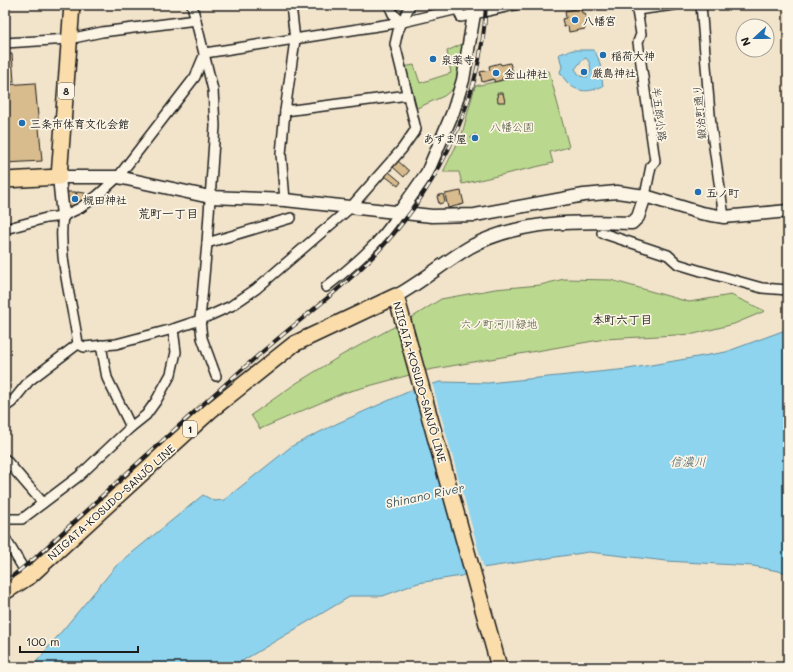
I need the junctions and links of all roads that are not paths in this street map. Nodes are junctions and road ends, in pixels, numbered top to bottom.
1 (72, 5) edge
2 (192, 5) edge
3 (291, 5) edge
4 (389, 5) edge
5 (410, 5) edge
6 (515, 5) edge
7 (674, 5) edge
8 (701, 5) edge
9 (636, 8) edge
10 (474, 9) edge
11 (196, 20) junction
12 (402, 22) junction
13 (70, 39) junction
14 (295, 40) junction
15 (5, 43) edge
16 (205, 53) junction
17 (408, 95) junction
18 (285, 111) junction
19 (60, 176) junction
20 (118, 177) junction
21 (5, 180) edge
22 (645, 196) junction
23 (210, 197) junction
24 (285, 200) junction
25 (350, 208) junction
26 (788, 211) edge
27 (399, 212) junction
28 (62, 216) junction
29 (724, 217) junction
30 (291, 218) dead end
31 (5, 229) edge
32 (602, 233) dead end
33 (207, 242) junction
34 (326, 287) dead end
35 (788, 290) edge
36 (397, 300) junction
37 (200, 320) junction
38 (173, 329) junction
39 (78, 344) junction
40 (101, 345) junction
41 (216, 376) dead end
42 (5, 407) edge
43 (131, 427) junction
44 (5, 459) edge
45 (43, 503) junction
46 (5, 519) edge
47 (5, 538) edge
48 (30, 576) junction
49 (5, 592) edge
50 (499, 667) edge

1 - 13 main road, 8
2 - 11 street
3 - 14 street
4 - 12 street
5 - 12 street
6 - 10 street
7 - 9 street
8 - 29 street, 鍛治町通り
9 - 22 street, 半五郎小路
10 - 12 street
10 - 27 street
11 - 13 street
11 - 16 street
12 - 14 street
12 - 17 street
13 - 15 street
13 - 19 main road, 8
14 - 16 street
14 - 18 street
16 - 20 street
16 - 23 street
17 - 18 street
17 - 25 street
18 - 24 street
19 - 20 street
19 - 21 main road
19 - 28 street
20 - 23 street
20 - 28 street
22 - 27 street
22 - 29 street
22 - 36 street
23 - 24 street
23 - 33 street
24 - 25 street
25 - 27 street
25 - 37 street
26 - 29 street
27 - 34 street
28 - 31 street
28 - 39 street
30 - 33 street
32 - 35 street
33 - 37 street
36 - 48 main road, NIIGATA-KOSUDO-SANJŌ LINE / 1
36 - 50 main road, NIIGATA-KOSUDO-SANJŌ LINE
37 - 38 street
37 - 41 street
38 - 40 street
38 - 43 street
39 - 40 street
39 - 42 street
40 - 43 street
43 - 45 street
44 - 45 street
45 - 46 street
47 - 48 street
48 - 49 main road, NIIGATA-KOSUDO-SANJŌ LINE / 1

